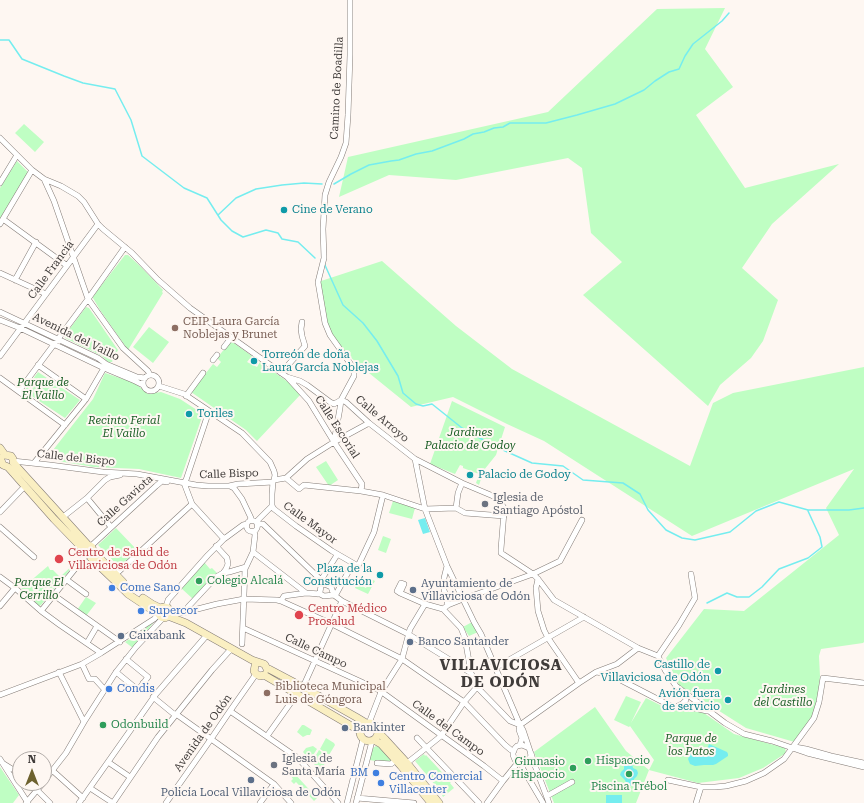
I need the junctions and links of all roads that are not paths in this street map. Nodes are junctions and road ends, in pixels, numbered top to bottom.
1 (350, 0) edge
2 (0, 138) edge
3 (17, 154) junction
4 (32, 170) junction
5 (44, 179) junction
6 (0, 183) edge
7 (3, 219) junction
8 (0, 224) edge
9 (98, 224) junction
10 (36, 242) junction
11 (125, 247) junction
12 (73, 256) junction
13 (66, 265) junction
14 (0, 273) edge
15 (15, 280) junction
16 (46, 294) junction
17 (88, 299) junction
18 (0, 312) edge
19 (0, 320) edge
20 (302, 322) dead end
21 (24, 323) junction
22 (20, 328) junction
23 (231, 338) junction
24 (58, 339) junction
25 (54, 344) junction
26 (224, 347) dead end
27 (217, 355) dead end
28 (0, 356) edge
29 (213, 360) dead end
30 (38, 365) junction
31 (104, 368) junction
32 (203, 373) dead end
33 (281, 373) junction
34 (148, 377) junction
35 (287, 377) junction
36 (0, 378) edge
37 (143, 385) junction
38 (159, 386) junction
39 (19, 391) junction
40 (186, 396) junction
41 (86, 399) junction
42 (341, 400) junction
43 (334, 404) junction
44 (209, 411) junction
45 (340, 411) junction
46 (369, 423) junction
47 (65, 425) junction
48 (334, 442) junction
49 (0, 448) edge
50 (415, 460) junction
51 (5, 461) edge
52 (34, 463) junction
53 (137, 474) junction
54 (286, 478) junction
55 (274, 481) junction
56 (177, 482) junction
57 (184, 483) junction
58 (462, 483) junction
59 (25, 486) junction
60 (229, 486) junction
61 (361, 491) junction
62 (383, 495) junction
63 (87, 498) junction
64 (192, 504) junction
65 (272, 506) junction
66 (456, 508) junction
67 (425, 509) junction
68 (0, 512) edge
69 (504, 516) junction
70 (63, 517) junction
71 (582, 520) dead end
72 (252, 522) junction
73 (0, 527) edge
74 (111, 527) junction
75 (254, 531) junction
76 (224, 539) junction
77 (216, 546) junction
78 (89, 550) junction
79 (253, 552) junction
80 (337, 555) junction
81 (34, 557) dead end
82 (351, 566) dead end
83 (447, 566) junction
84 (246, 567) junction
85 (223, 573) junction
86 (533, 574) junction
87 (691, 574) dead end
88 (115, 575) junction
89 (0, 577) edge
90 (538, 579) junction
91 (67, 580) junction
92 (323, 582) junction
93 (15, 588) junction
94 (306, 593) junction
95 (400, 593) dead end
96 (86, 594) dead end
97 (319, 594) junction
98 (55, 596) junction
99 (334, 596) junction
100 (244, 599) junction
101 (463, 599) junction
102 (281, 601) junction
103 (342, 601) junction
104 (425, 604) junction
105 (448, 605) junction
106 (0, 606) edge
107 (443, 609) junction
108 (192, 610) junction
109 (41, 611) junction
110 (164, 613) junction
111 (584, 617) junction
112 (183, 618) junction
113 (332, 624) junction
114 (97, 626) junction
115 (243, 628) junction
116 (408, 634) junction
117 (207, 635) junction
118 (548, 638) junction
119 (120, 642) junction
120 (87, 643) junction
121 (242, 644) dead end
122 (638, 648) junction
123 (231, 649) junction
124 (102, 654) junction
125 (658, 656) junction
126 (126, 659) junction
127 (402, 659) junction
128 (315, 661) junction
129 (256, 663) junction
130 (82, 664) junction
131 (495, 668) junction
132 (59, 672) junction
133 (116, 672) junction
134 (596, 672) junction
135 (262, 673) junction
136 (472, 673) junction
137 (579, 682) junction
138 (864, 683) edge
139 (143, 684) junction
140 (303, 687) junction
141 (477, 687) junction
142 (105, 690) junction
143 (381, 692) junction
144 (684, 693) junction
145 (297, 694) junction
146 (0, 695) edge
147 (154, 696) junction
148 (464, 702) junction
149 (675, 707) junction
150 (230, 711) junction
151 (709, 711) junction
152 (176, 715) junction
153 (84, 722) junction
154 (367, 723) junction
155 (520, 725) junction
156 (360, 731) junction
157 (379, 733) junction
158 (267, 736) junction
159 (441, 736) junction
160 (417, 738) dead end
161 (363, 739) junction
162 (211, 740) junction
163 (373, 741) junction
164 (520, 745) junction
165 (426, 748) junction
166 (792, 748) junction
167 (529, 749) junction
168 (512, 750) junction
169 (396, 760) junction
170 (2, 761) edge
171 (108, 762) junction
172 (520, 762) junction
173 (377, 763) dead end
174 (407, 763) junction
175 (864, 763) edge
176 (12, 768) edge
177 (864, 768) edge
178 (53, 771) joint
179 (130, 777) junction
180 (668, 780) dead end
181 (503, 781) junction
182 (572, 782) dead end
183 (274, 784) junction
184 (701, 787) junction
185 (90, 788) junction
186 (36, 791) edge
187 (44, 791) edge
188 (547, 796) junction
189 (356, 800) edge
190 (81, 801) edge
191 (27, 803) edge
192 (50, 803) edge
193 (113, 803) edge
194 (166, 803) edge
195 (260, 803) edge
196 (291, 803) edge
197 (338, 803) edge
198 (347, 803) edge
199 (414, 803) edge
200 (431, 803) edge
201 (439, 803) edge
202 (479, 803) edge
203 (487, 803) edge
204 (543, 803) edge
205 (549, 803) edge
206 (696, 803) edge

1 - 42 street, Camino de Boadilla
2 - 3 street
3 - 4 street
3 - 6 street
4 - 5 street
4 - 7 street
5 - 9 street
5 - 12 street
7 - 8 street
7 - 10 street
9 - 11 street
9 - 12 street, Calle Francia
10 - 13 street
10 - 15 street
11 - 17 street
11 - 23 street
12 - 13 street, Calle Francia
12 - 17 street
13 - 16 street, Calle Francia
14 - 15 street
15 - 16 street
16 - 21 street, Calle Francia
17 - 24 street
17 - 34 street
18 - 21 street, Avenida del Vaillo
19 - 22 street, Avenida del Vaillo
20 - 33 street
21 - 22 street, Calle Francia
21 - 24 street, Avenida del Vaillo
22 - 25 street, Avenida del Vaillo
22 - 28 street, Calle Francia
23 - 26 street
23 - 33 street
24 - 25 street
24 - 34 street, Avenida del Vaillo
25 - 30 street
25 - 31 street, Avenida del Vaillo
27 - 29 street
30 - 39 street
30 - 41 street
31 - 37 street, Avenida del Vaillo
31 - 41 street
32 - 40 street
33 - 35 street
34 - 37 street
34 - 38 street
35 - 43 street
35 - 48 street, Calle Escorial
36 - 39 street
37 - 38 street
38 - 40 street, Calle Mayor
39 - 47 street
40 - 44 street, Calle Mayor
41 - 47 street
42 - 43 street
42 - 45 street
42 - 46 street, Calle Arroyo
43 - 45 street
44 - 55 street, Calle Mayor
44 - 57 street
45 - 48 street
46 - 48 street
46 - 50 street, Calle Arroyo
47 - 52 street
48 - 54 street
48 - 61 street, Calle Escorial
49 - 51 street
50 - 58 street, Calle Arroyo
50 - 67 street
51 - 52 street, Calle del Bispo
51 - 59 street
51 - 70 street
52 - 53 street, Calle del Bispo
53 - 56 street, Calle Bispo
53 - 63 street
54 - 55 street, Calle Bispo
54 - 61 street
55 - 60 street, Calle Bispo
55 - 65 street, Calle Mayor
56 - 57 street, Calle Bispo
56 - 74 street, Calle Gaviota
57 - 60 street, Calle Bispo
57 - 64 street
58 - 66 street
58 - 69 street, Calle Arroyo
59 - 68 street
59 - 78 street
60 - 72 street
61 - 62 street
62 - 67 street
62 - 80 street, Calle Mayor
63 - 70 street
63 - 74 street
64 - 76 street
64 - 88 street
65 - 72 street
65 - 80 street, Calle Mayor
66 - 67 street
66 - 69 street
67 - 83 street
69 - 86 street, Calle Arroyo
70 - 78 street
71 - 86 street
72 - 75 street
72 - 75 street
72 - 76 street
72 - 92 street
73 - 81 street
74 - 78 street, Calle Gaviota
75 - 79 street
76 - 77 street
77 - 85 street
77 - 110 street
78 - 88 street
78 - 91 street, Calle Gaviota
78 - 110 street
79 - 84 street
79 - 94 street
80 - 92 street
82 - 99 street
83 - 101 street
83 - 105 street
84 - 85 street
84 - 100 street
85 - 108 street
86 - 90 street
86 - 101 street
87 - 125 street
88 - 110 street
89 - 93 street
90 - 111 street
90 - 118 street
91 - 96 street
91 - 98 street, Calle Gaviota
92 - 97 street
92 - 99 street
93 - 106 street
93 - 109 street
94 - 97 street
94 - 102 street
95 - 104 street
97 - 99 street
98 - 109 street, Calle Gaviota
98 - 114 street
99 - 103 street
100 - 102 street
100 - 108 street
100 - 115 street
101 - 105 street
101 - 131 street
102 - 113 street
103 - 113 street
103 - 116 street
104 - 107 street
104 - 116 street
105 - 107 street
107 - 136 street
108 - 112 street
109 - 120 street
110 - 112 street
110 - 119 street
110 - 126 street
111 - 118 street
111 - 122 street
112 - 117 street
113 - 127 street
113 - 128 street
114 - 119 street
114 - 120 street
115 - 121 street
115 - 128 street, Calle Campo
116 - 127 street
116 - 136 street
117 - 123 street
117 - 147 street
118 - 131 street
118 - 137 street
119 - 124 street
120 - 124 street
122 - 125 street
122 - 134 street
123 - 129 street
123 - 152 street
124 - 130 street
125 - 144 street
126 - 133 street
126 - 139 street
127 - 143 street
127 - 148 street
128 - 140 street
128 - 143 street, Calle Campo
129 - 135 street
129 - 135 street
130 - 132 street
130 - 142 street
131 - 155 street
132 - 146 street
132 - 153 street
133 - 139 street
133 - 142 street
134 - 137 street
134 - 149 street
135 - 140 street
135 - 145 street
135 - 150 street, Avenida de Odón
136 - 141 street
137 - 155 street
138 - 166 street
139 - 147 street
140 - 154 street
141 - 148 street
141 - 155 street
142 - 153 street
143 - 154 street
143 - 159 street, Calle del Campo
144 - 149 street
144 - 151 street
145 - 156 street
145 - 158 street
147 - 152 street
147 - 171 street
148 - 159 street
148 - 168 street
149 - 151 street
150 - 158 street
150 - 162 street, Avenida de Odón
151 - 166 street
152 - 162 street
152 - 179 street
153 - 178 street
154 - 156 street
154 - 157 street
155 - 164 street
155 - 167 street
156 - 161 street
157 - 163 street
157 - 174 street
158 - 197 street
159 - 165 street
159 - 181 street, Calle del Campo
160 - 165 street
161 - 163 street
161 - 198 street
162 - 183 street
162 - 194 street, Avenida de Odón
163 - 169 street
163 - 189 street
164 - 167 street
164 - 168 street
165 - 174 street
165 - 202 street
166 - 175 street
166 - 177 street
166 - 184 street
167 - 172 street
167 - 188 street
168 - 172 street
169 - 173 street
169 - 174 street
169 - 200 street
170 - 176 street
170 - 191 street
171 - 179 street
171 - 185 street
172 - 181 street
172 - 204 street
174 - 201 street
178 - 190 street
179 - 193 street
180 - 184 street
181 - 203 street
182 - 188 street
183 - 195 street
183 - 196 street
184 - 206 street
185 - 190 street
185 - 193 street
186 - 191 street
187 - 192 street
188 - 205 street
189 - 199 street

